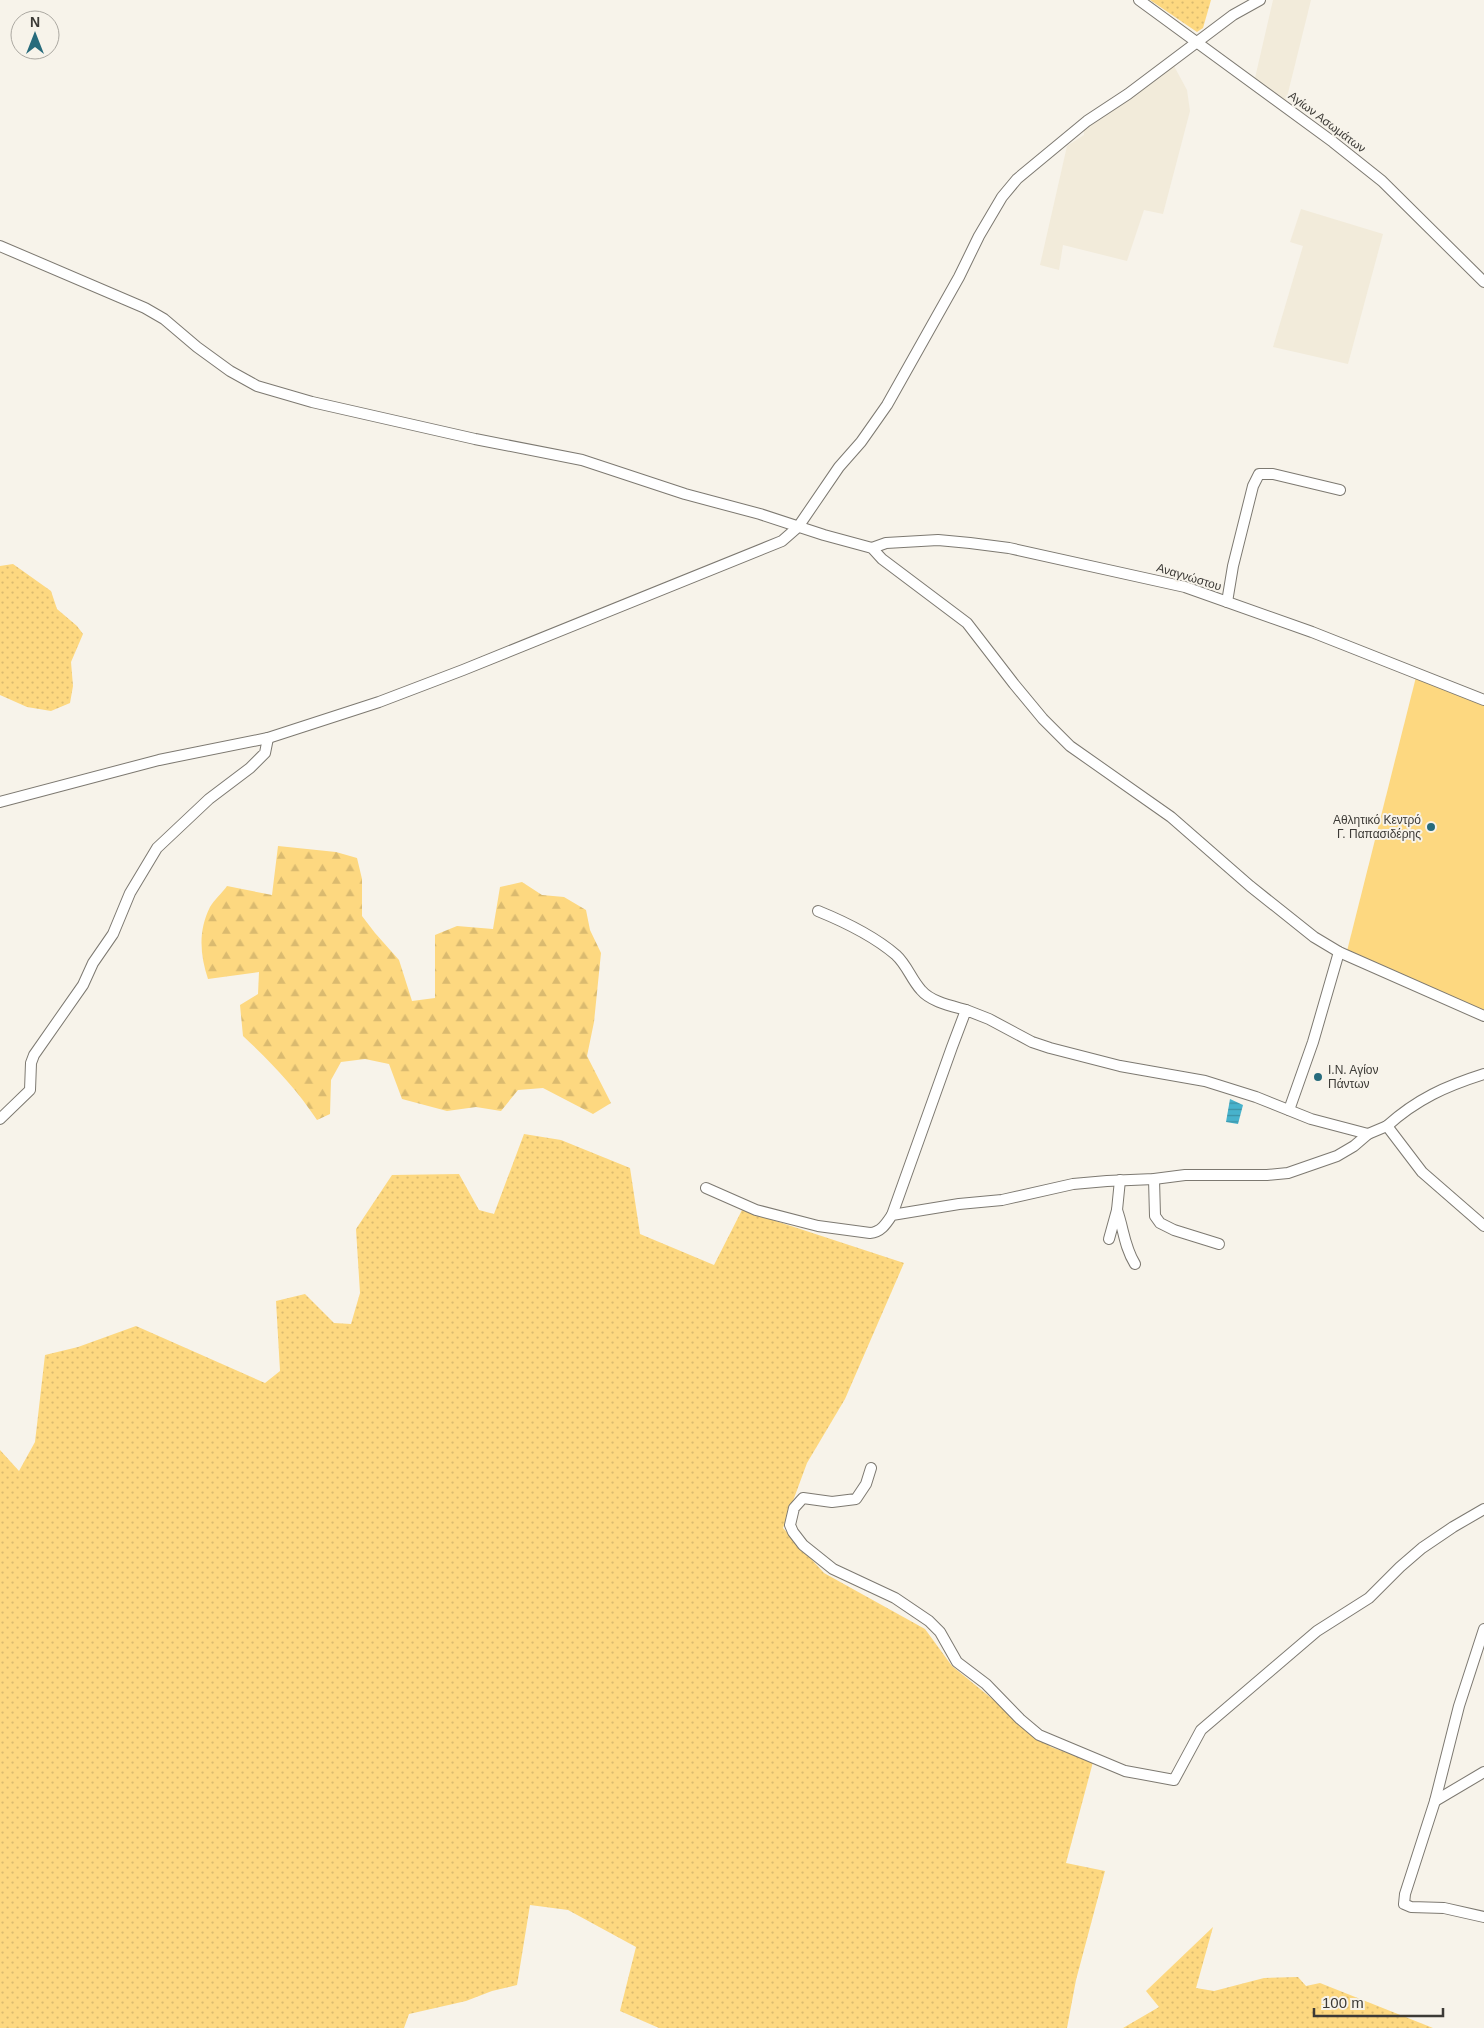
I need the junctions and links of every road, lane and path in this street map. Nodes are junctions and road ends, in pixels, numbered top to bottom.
1 (1140, 0) edge
2 (1260, 0) edge
3 (1199, 42) junction
4 (0, 246) edge
5 (1484, 282) edge
6 (1340, 490) dead end
7 (798, 527) junction
8 (872, 548) junction
9 (1227, 602) junction
10 (1484, 700) edge
11 (268, 738) junction
12 (0, 802) edge
13 (818, 911) dead end
14 (1339, 952) junction
15 (966, 1010) junction
16 (1484, 1016) edge
17 (1484, 1074) edge
18 (1289, 1110) junction
19 (0, 1119) edge
20 (1387, 1126) junction
21 (1368, 1134) junction
22 (1154, 1179) junction
23 (1120, 1180) junction
24 (706, 1188) dead end
25 (1117, 1210) junction
26 (892, 1215) junction
27 (1484, 1226) edge
28 (1109, 1240) dead end
29 (1218, 1244) dead end
30 (1135, 1264) dead end
31 (872, 1468) dead end
32 (1484, 1509) edge
33 (1484, 1629) edge
34 (1484, 1772) edge
35 (1435, 1801) junction
36 (1484, 1917) edge

1 - 3 street, Αγίων Ασωμάτων
2 - 3 street
3 - 5 street, Αγίων Ασωμάτων
3 - 7 street
4 - 7 street
6 - 9 street
7 - 8 street
7 - 11 street
8 - 9 street, Αναγνώστου
8 - 14 street
9 - 10 street, Αναγνώστου
11 - 12 street
11 - 19 street
13 - 15 street
14 - 16 street
14 - 18 street
15 - 18 street
15 - 26 street
17 - 20 street
18 - 21 street
20 - 21 street
20 - 27 street
21 - 22 street
22 - 23 street
22 - 29 street
23 - 25 street
23 - 26 street
24 - 26 street
25 - 28 street
25 - 30 street
31 - 32 street
33 - 35 street
34 - 35 street
35 - 36 street

